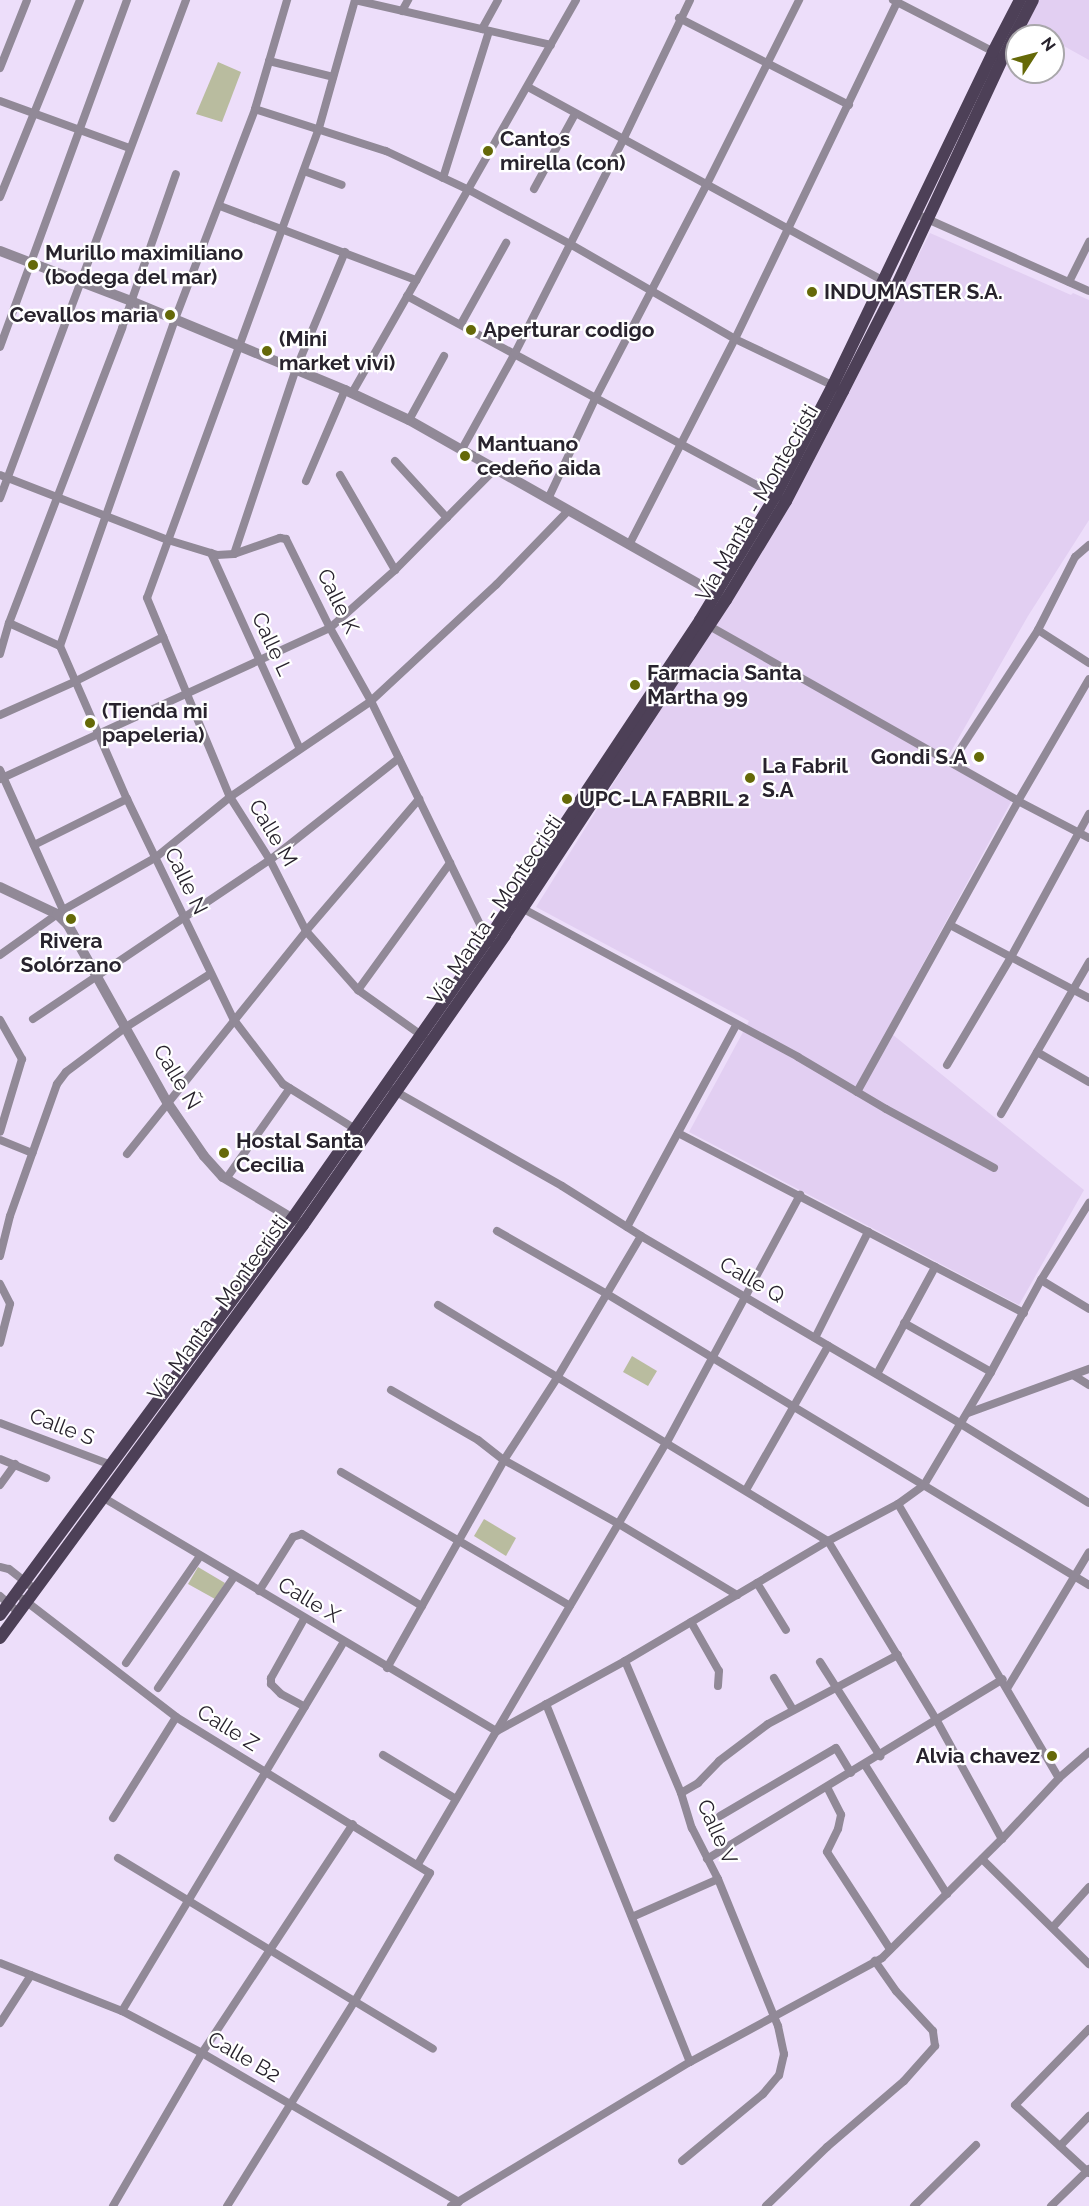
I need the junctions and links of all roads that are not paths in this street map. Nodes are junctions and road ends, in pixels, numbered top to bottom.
1 (27, 0) edge
2 (80, 0) edge
3 (127, 0) edge
4 (186, 0) edge
5 (287, 0) edge
6 (355, 0) edge
7 (408, 0) edge
8 (498, 0) edge
9 (576, 0) edge
10 (690, 0) edge
11 (799, 0) edge
12 (1020, 0) edge
13 (1033, 0) edge
14 (895, 1) edge
15 (402, 11) junction
16 (679, 18) junction
17 (486, 30) junction
18 (551, 45) junction
19 (998, 55) junction
20 (269, 61) junction
21 (767, 65) junction
22 (0, 68) edge
23 (333, 77) junction
24 (528, 87) junction
25 (0, 101) edge
26 (849, 105) junction
27 (255, 109) junction
28 (34, 112) junction
29 (575, 114) junction
30 (319, 128) junction
31 (80, 130) junction
32 (623, 140) junction
33 (129, 148) junction
34 (304, 171) junction
35 (176, 174) dead end
36 (443, 178) junction
37 (342, 184) dead end
38 (707, 184) junction
39 (534, 189) dead end
40 (469, 190) junction
41 (0, 197) edge
42 (220, 206) junction
43 (916, 214) junction
44 (928, 220) junction
45 (788, 227) junction
46 (283, 230) junction
47 (1089, 242) edge
48 (506, 243) dead end
49 (570, 244) junction
50 (0, 251) edge
51 (345, 252) junction
52 (30, 262) junction
53 (416, 280) junction
54 (884, 280) junction
55 (1069, 282) junction
56 (81, 284) junction
57 (896, 287) junction
58 (650, 291) junction
59 (1089, 291) edge
60 (407, 296) junction
61 (131, 301) junction
62 (174, 319) junction
63 (461, 324) junction
64 (735, 339) junction
65 (238, 344) junction
66 (0, 347) edge
67 (515, 353) junction
68 (444, 356) dead end
69 (296, 369) junction
70 (838, 388) junction
71 (349, 392) junction
72 (595, 399) junction
73 (409, 420) junction
74 (681, 447) junction
75 (461, 451) junction
76 (395, 461) dead end
77 (495, 469) junction
78 (340, 475) dead end
79 (4, 476) edge
80 (306, 481) dead end
81 (57, 497) junction
82 (0, 498) edge
83 (781, 498) junction
84 (548, 499) junction
85 (568, 511) junction
86 (106, 515) junction
87 (447, 518) junction
88 (168, 540) junction
89 (629, 545) junction
90 (1089, 545) edge
91 (211, 553) junction
92 (234, 554) junction
93 (395, 570) junction
94 (721, 597) junction
95 (9, 623) junction
96 (705, 623) junction
97 (330, 628) junction
98 (1038, 630) junction
99 (163, 637) junction
100 (60, 646) junction
101 (0, 654) edge
102 (261, 661) junction
103 (1089, 663) edge
104 (1089, 679) edge
105 (75, 682) junction
106 (186, 694) junction
107 (371, 700) junction
108 (0, 715) edge
109 (99, 734) junction
110 (300, 749) junction
111 (399, 758) junction
112 (952, 762) junction
113 (1, 775) edge
114 (230, 797) junction
115 (127, 799) junction
116 (419, 799) junction
117 (1018, 801) junction
118 (1089, 814) edge
119 (1078, 832) junction
120 (1089, 838) edge
121 (34, 845) junction
122 (155, 858) junction
123 (270, 860) junction
124 (450, 863) junction
125 (0, 887) edge
126 (518, 905) junction
127 (60, 912) junction
128 (185, 918) junction
129 (950, 925) junction
130 (306, 931) junction
131 (490, 946) junction
132 (0, 955) edge
133 (1011, 957) junction
134 (1089, 962) edge
135 (210, 974) junction
136 (98, 975) junction
137 (1073, 989) junction
138 (358, 990) junction
139 (1089, 998) edge
140 (33, 1019) dead end
141 (0, 1020) edge
142 (234, 1020) junction
143 (736, 1025) junction
144 (126, 1027) junction
145 (424, 1037) junction
146 (1037, 1052) junction
147 (947, 1065) dead end
148 (1089, 1082) edge
149 (384, 1085) junction
150 (290, 1088) junction
151 (396, 1091) junction
152 (857, 1092) junction
153 (167, 1102) junction
154 (1001, 1114) dead end
155 (0, 1132) edge
156 (360, 1132) junction
157 (678, 1133) junction
158 (0, 1140) edge
159 (33, 1153) junction
160 (127, 1154) dead end
161 (994, 1168) dead end
162 (226, 1179) junction
163 (800, 1195) junction
164 (1089, 1203) edge
165 (0, 1213) edge
166 (10, 1216) junction
167 (297, 1222) junction
168 (627, 1227) junction
169 (497, 1231) dead end
170 (868, 1232) junction
171 (641, 1236) junction
172 (0, 1256) edge
173 (935, 1267) junction
174 (1041, 1280) junction
175 (0, 1284) edge
176 (607, 1294) junction
177 (745, 1297) junction
178 (438, 1305) dead end
179 (1089, 1309) edge
180 (1024, 1313) junction
181 (904, 1323) junction
182 (815, 1338) junction
183 (0, 1343) edge
184 (828, 1346) junction
185 (712, 1357) junction
186 (1089, 1369) edge
187 (991, 1372) junction
188 (877, 1374) junction
189 (1072, 1375) junction
190 (557, 1378) junction
191 (1089, 1385) edge
192 (391, 1390) dead end
193 (793, 1407) junction
194 (968, 1413) junction
195 (0, 1423) edge
196 (961, 1424) junction
197 (667, 1442) junction
198 (0, 1459) edge
199 (504, 1460) junction
200 (15, 1464) junction
201 (111, 1465) junction
202 (341, 1472) dead end
203 (46, 1478) dead end
204 (0, 1485) edge
205 (924, 1485) junction
206 (746, 1490) junction
207 (104, 1498) junction
208 (1089, 1503) edge
209 (898, 1504) junction
210 (619, 1524) junction
211 (828, 1541) junction
212 (459, 1542) junction
213 (1089, 1552) edge
214 (200, 1556) junction
215 (0, 1567) edge
216 (1074, 1576) junction
217 (234, 1577) junction
218 (24, 1581) junction
219 (757, 1583) junction
220 (1089, 1585) edge
221 (35, 1589) junction
222 (259, 1591) junction
223 (736, 1595) junction
224 (8, 1598) edge
225 (26, 1602) junction
226 (422, 1606) junction
227 (570, 1606) junction
228 (18, 1612) junction
229 (0, 1615) edge
230 (304, 1619) junction
231 (691, 1622) junction
232 (786, 1630) dead end
233 (0, 1638) edge
234 (344, 1642) junction
235 (898, 1655) junction
236 (625, 1661) junction
237 (820, 1662) dead end
238 (126, 1663) dead end
239 (387, 1668) junction
240 (774, 1678) dead end
241 (1005, 1683) junction
242 (718, 1686) dead end
243 (836, 1687) junction
244 (158, 1688) dead end
245 (546, 1704) junction
246 (305, 1707) junction
247 (793, 1710) junction
248 (176, 1717) junction
249 (938, 1721) junction
250 (497, 1731) junction
251 (1088, 1754) edge
252 (382, 1755) dead end
253 (880, 1756) junction
254 (865, 1765) junction
255 (265, 1772) junction
256 (851, 1773) junction
257 (1059, 1778) junction
258 (827, 1787) junction
259 (681, 1793) junction
260 (456, 1799) junction
261 (720, 1816) dead end
262 (113, 1818) dead end
263 (352, 1824) junction
264 (1002, 1839) junction
265 (118, 1858) dead end
266 (706, 1859) junction
267 (982, 1859) junction
268 (418, 1864) junction
269 (718, 1879) junction
270 (1089, 1887) edge
271 (947, 1894) junction
272 (187, 1900) junction
273 (632, 1917) junction
274 (1053, 1927) junction
275 (890, 1949) junction
276 (270, 1950) junction
277 (875, 1962) junction
278 (0, 1963) edge
279 (1089, 1964) edge
280 (31, 1975) junction
281 (354, 2001) junction
282 (122, 2011) junction
283 (774, 2017) junction
284 (0, 2023) edge
285 (1089, 2029) edge
286 (433, 2049) dead end
287 (202, 2053) junction
288 (690, 2062) junction
289 (289, 2103) junction
290 (1089, 2116) edge
291 (976, 2145) dead end
292 (1060, 2146) junction
293 (682, 2161) dead end
294 (1088, 2171) edge
295 (455, 2204) edge
296 (113, 2206) edge
297 (227, 2206) edge
298 (766, 2206) edge
299 (914, 2206) edge
300 (1051, 2206) edge

1 - 22 street
2 - 28 street
3 - 31 street
4 - 33 street
5 - 20 street
6 - 15 street
6 - 23 street
7 - 15 street
8 - 17 street
9 - 18 street
10 - 16 street
11 - 21 street
12 - 19 main road, Vía Manta - Montecristi
13 - 19 main road, Vía Manta - Montecristi
14 - 19 street
14 - 26 street
15 - 17 street
16 - 21 street
16 - 32 street
17 - 18 street
17 - 36 street
18 - 24 street
19 - 43 main road, Vía Manta - Montecristi
19 - 44 main road, Vía Manta - Montecristi
20 - 23 street
20 - 27 street
21 - 26 street
21 - 38 street
23 - 30 street
24 - 29 street
24 - 40 street
25 - 28 street
26 - 45 street
27 - 30 street
27 - 42 street
28 - 31 street
28 - 41 street
29 - 32 street
29 - 39 street
30 - 34 street
30 - 36 street
31 - 33 street
31 - 52 street
32 - 38 street
32 - 49 street
33 - 56 street
34 - 37 street
34 - 46 street
35 - 61 street
36 - 40 street
38 - 45 street
38 - 58 street
40 - 49 street
40 - 53 street
42 - 46 street
42 - 62 street
43 - 44 street
43 - 54 main road, Vía Manta - Montecristi
44 - 55 street
44 - 57 main road, Vía Manta - Montecristi
45 - 54 street
45 - 64 street
46 - 51 street
46 - 65 street
47 - 55 street
48 - 63 street
49 - 58 street
49 - 67 street
50 - 52 street
51 - 53 street
51 - 69 street
52 - 56 street
52 - 66 street
53 - 60 street
54 - 57 street
54 - 70 main road, Vía Manta - Montecristi
55 - 59 street
56 - 61 street
56 - 79 street
57 - 70 main road, Vía Manta - Montecristi
58 - 64 street
58 - 72 street
60 - 63 street
60 - 71 street
61 - 62 street
61 - 81 street
62 - 65 street
62 - 86 street
63 - 67 street
64 - 70 street
64 - 74 street
65 - 69 street
65 - 88 street
67 - 72 street
67 - 75 street
68 - 73 street
69 - 71 street
69 - 92 street
70 - 83 main road, Vía Manta - Montecristi
71 - 73 street
71 - 80 street
72 - 74 street
72 - 84 street
73 - 75 street
74 - 83 street
74 - 89 street
75 - 77 street
76 - 87 street
77 - 84 street
77 - 87 street
78 - 93 street
79 - 81 street, Calle K
79 - 82 street
81 - 86 street, Calle K
81 - 95 street
83 - 94 main road, Vía Manta - Montecristi
84 - 85 street
85 - 89 street
85 - 107 street
86 - 88 street, Calle K
86 - 100 street
87 - 93 street
88 - 91 street, Calle K
88 - 99 street, Calle M
89 - 94 street
90 - 98 street
91 - 92 street, Calle K
91 - 102 street, Calle L
92 - 97 street, Calle K
93 - 97 street
94 - 96 main road, Vía Manta - Montecristi
95 - 100 street
95 - 101 street
96 - 112 street
96 - 126 main road, Vía Manta - Montecristi
97 - 102 street
97 - 107 street, Calle K
98 - 103 street
98 - 112 street
99 - 105 street
99 - 106 street, Calle M
100 - 105 street, Calle N
102 - 106 street
102 - 110 street, Calle L
104 - 117 street
105 - 108 street
105 - 109 street, Calle N
106 - 109 street
106 - 114 street, Calle M
107 - 110 street
107 - 111 street, Calle K
109 - 113 street
109 - 115 street, Calle N
110 - 114 street
111 - 116 street, Calle K
111 - 123 street
112 - 117 street
113 - 121 street, Calle Ñ
114 - 122 street
114 - 123 street, Calle M
115 - 121 street
115 - 122 street, Calle N
116 - 124 street, Calle K
116 - 130 street
117 - 119 street
117 - 129 street
118 - 119 street
119 - 120 street
119 - 133 street
121 - 127 street, Calle Ñ
122 - 127 street
122 - 128 street, Calle N
123 - 128 street
123 - 130 street, Calle M
124 - 131 street, Calle K
124 - 138 street
125 - 127 street
126 - 131 main road, Vía Manta - Montecristi
126 - 143 street
127 - 132 street
127 - 136 street, Calle Ñ
128 - 135 street, Calle N
128 - 136 street
129 - 133 street
129 - 152 street
130 - 138 street, Calle M
130 - 142 street
131 - 145 main road, Vía Manta - Montecristi
133 - 137 street
133 - 147 street
134 - 137 street
135 - 142 street, Calle N
135 - 144 street
136 - 140 street
136 - 144 street, Calle Ñ
137 - 139 street
137 - 146 street
138 - 145 street, Calle M
141 - 155 street
142 - 150 street, Calle N
142 - 153 street
143 - 152 street
143 - 157 street
144 - 153 street, Calle Ñ
144 - 159 street
145 - 149 main road, Vía Manta - Montecristi
145 - 151 main road, Vía Manta - Montecristi
146 - 148 street
146 - 154 street
149 - 151 street, Calle Q
149 - 156 main road, Vía Manta - Montecristi
150 - 156 street, Calle N
150 - 162 street
151 - 156 main road, Vía Manta - Montecristi
151 - 168 street, Calle Q
152 - 161 street
153 - 160 street
153 - 162 street, Calle Ñ
156 - 167 main road, Vía Manta - Montecristi
157 - 163 street
157 - 168 street
158 - 159 street
159 - 166 street
162 - 167 street, Calle Ñ
163 - 170 street
163 - 177 street
164 - 174 street
165 - 166 street
166 - 172 street
167 - 201 main road, Vía Manta - Montecristi
167 - 207 main road, Vía Manta - Montecristi
168 - 171 street, Calle Q
169 - 176 street
170 - 173 street
170 - 182 street
171 - 176 street
171 - 177 street, Calle Q
173 - 180 street
173 - 181 street
174 - 179 street
174 - 180 street
175 - 183 street
176 - 185 street
176 - 190 street
177 - 182 street, Calle Q
177 - 185 street
178 - 190 street
180 - 187 street
181 - 187 street
181 - 188 street
182 - 184 street, Calle Q
184 - 188 street, Calle Q
184 - 193 street
185 - 193 street
185 - 197 street
186 - 189 street
187 - 194 street
188 - 196 street, Calle Q
189 - 191 street
189 - 194 street
190 - 197 street
190 - 199 street
192 - 199 street
193 - 205 street
193 - 206 street
194 - 196 street
195 - 201 street, Calle S
196 - 205 street
196 - 208 street, Calle Q
197 - 206 street
197 - 210 street
198 - 200 street
199 - 210 street
199 - 212 street
200 - 203 street
200 - 204 street
201 - 218 main road, Vía Manta - Montecristi
202 - 212 street
205 - 209 street
205 - 216 street
206 - 211 street
207 - 214 street, Calle X
207 - 221 main road, Vía Manta - Montecristi
209 - 211 street
209 - 241 street
210 - 223 street
210 - 227 street
211 - 219 street
211 - 235 street
212 - 226 street
212 - 227 street
213 - 216 street
214 - 217 street, Calle X
214 - 238 street
215 - 218 street
216 - 220 street
216 - 241 street
217 - 222 street, Calle X
217 - 244 street
218 - 221 street
218 - 224 main road, Vía Manta - Montecristi
219 - 223 street
219 - 232 street
221 - 225 main road, Vía Manta - Montecristi
222 - 226 street
222 - 230 street, Calle X
223 - 231 street
224 - 225 street, Calle Z
224 - 228 street
224 - 229 main road, Vía Manta - Montecristi
225 - 228 main road, Vía Manta - Montecristi
225 - 248 street, Calle Z
226 - 239 street
227 - 250 street
228 - 233 main road, Vía Manta - Montecristi
230 - 234 street, Calle X
230 - 246 street
231 - 236 street
231 - 242 street
234 - 239 street, Calle X
234 - 246 street
235 - 243 street
235 - 249 street
236 - 245 street
236 - 259 street, Calle V
237 - 243 street
239 - 250 street, Calle X
240 - 247 street
241 - 249 street
241 - 257 street
243 - 247 street
243 - 253 street
245 - 250 street
245 - 273 street
246 - 255 street
247 - 259 street
248 - 255 street, Calle Z
248 - 262 street
249 - 253 street
249 - 264 street
250 - 260 street
251 - 257 street
252 - 260 street
253 - 254 street
254 - 256 street
254 - 271 street
255 - 263 street, Calle Z
255 - 272 street
256 - 258 street
256 - 261 street
257 - 264 street
258 - 266 street
258 - 275 street
259 - 266 street, Calle V
260 - 268 street
263 - 268 street, Calle Z
263 - 276 street
264 - 267 street
265 - 272 street
266 - 269 street, Calle V
267 - 271 street
267 - 274 street
268 - 281 street, Calle Z
269 - 273 street
269 - 283 street, Calle V
270 - 274 street
271 - 275 street
272 - 276 street
272 - 282 street
273 - 288 street
274 - 279 street
275 - 277 street
276 - 281 street
276 - 287 street
277 - 283 street
277 - 298 street
278 - 280 street, Calle B2
280 - 282 street, Calle B2
280 - 284 street
281 - 286 street
281 - 289 street
282 - 287 street, Calle B2
283 - 288 street
283 - 293 street, Calle V
285 - 292 street
287 - 289 street, Calle B2
287 - 296 street
288 - 295 street
289 - 295 street, Calle B2
289 - 297 street
290 - 292 street
291 - 299 street
292 - 294 street
294 - 300 street

